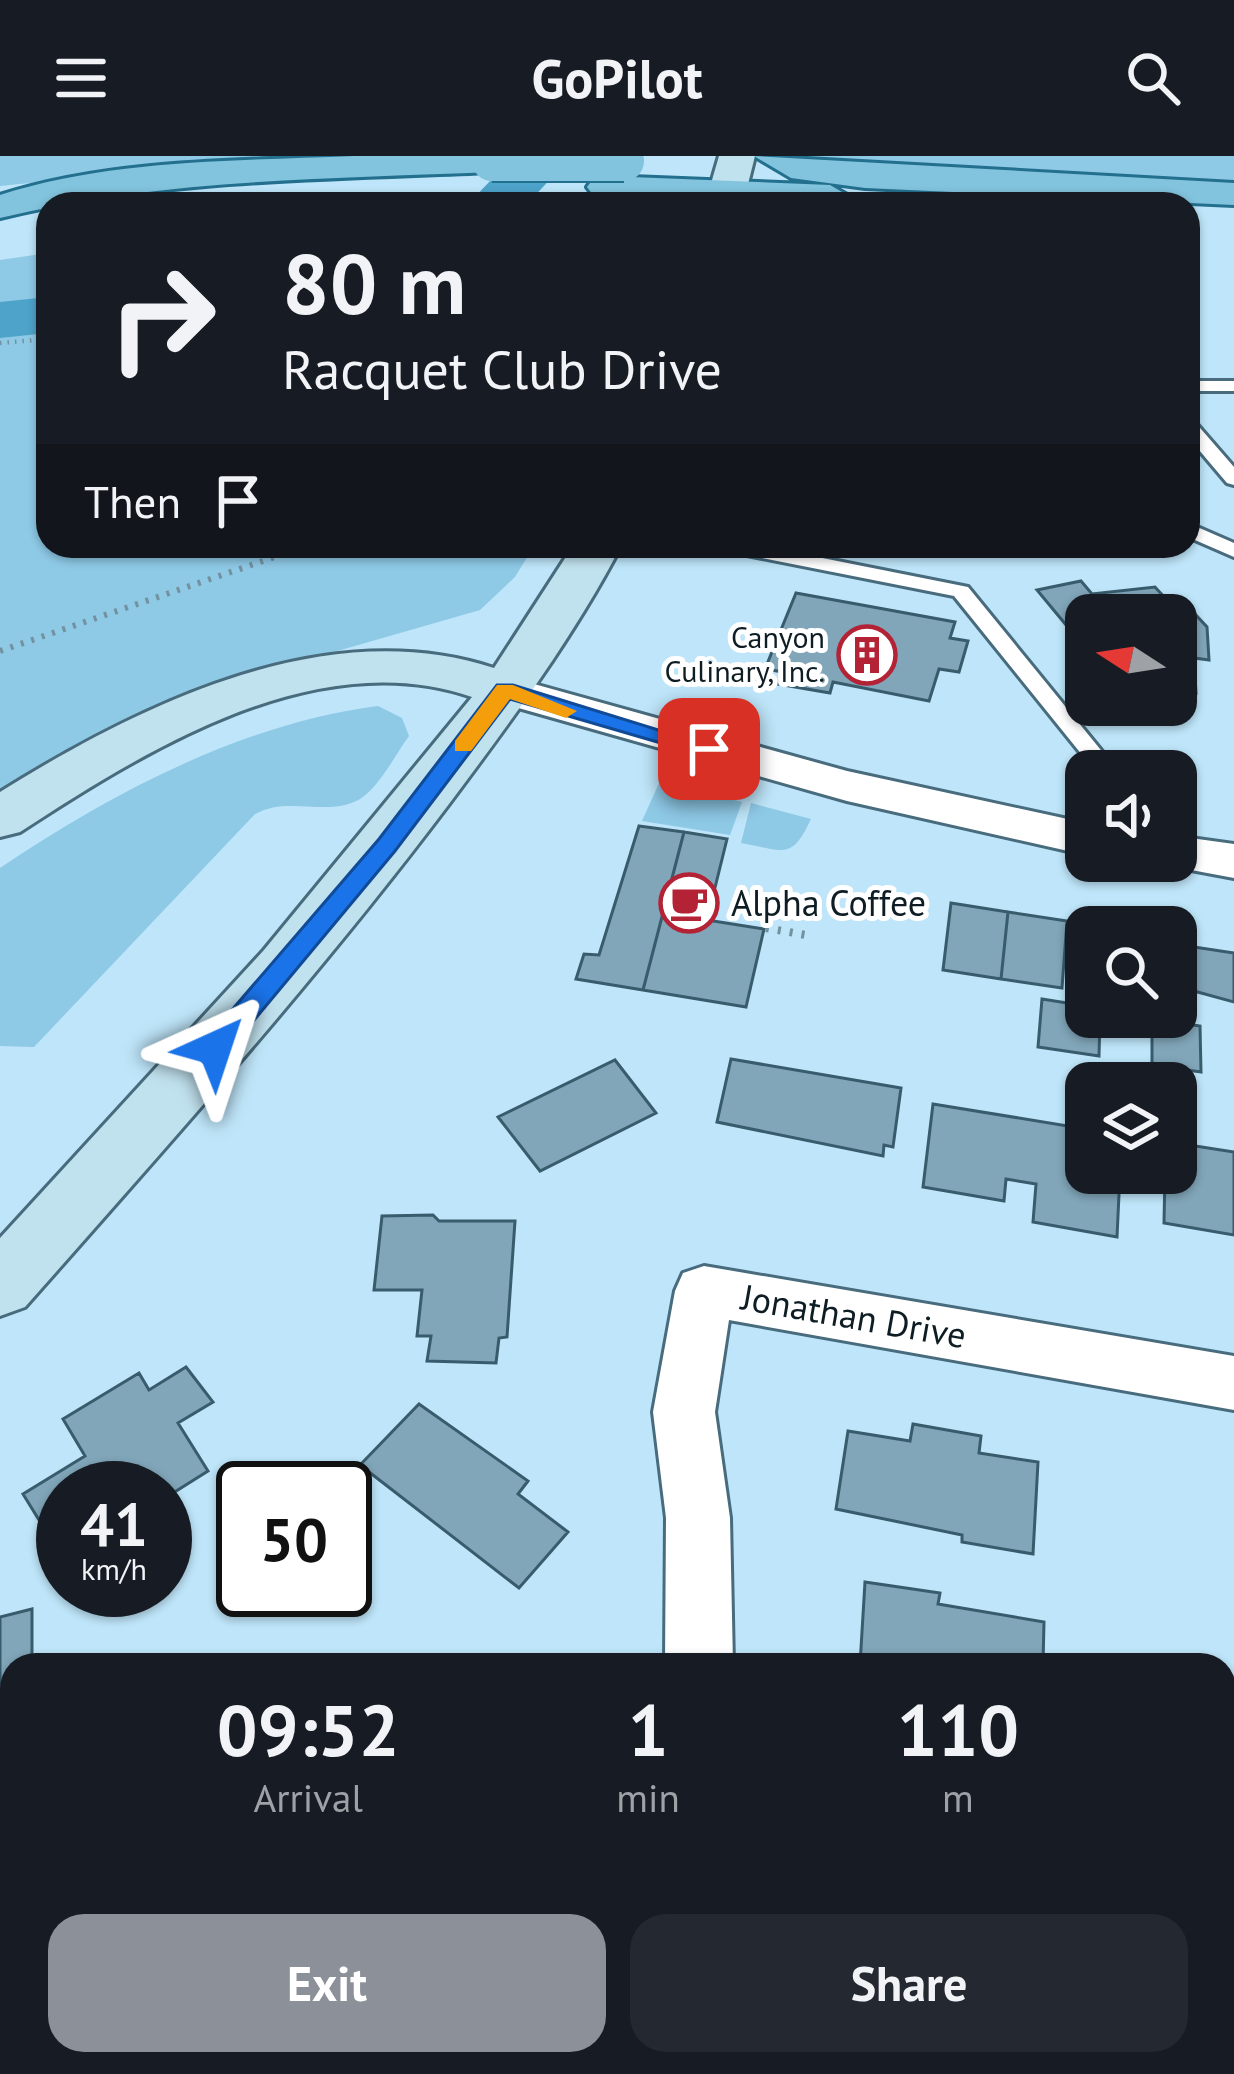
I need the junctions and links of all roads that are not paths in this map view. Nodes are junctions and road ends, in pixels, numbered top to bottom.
1 (772, 156) edge
2 (627, 168) edge
3 (487, 172) junction
4 (730, 184) edge
5 (63, 192) edge
6 (283, 192) edge
7 (788, 192) edge
8 (1191, 192) edge
9 (1200, 192) edge
10 (1234, 194) edge
11 (36, 196) edge
12 (0, 207) edge
13 (1200, 217) edge
14 (1234, 218) edge
15 (36, 220) edge
16 (0, 226) edge
17 (1200, 386) edge
18 (1234, 386) edge
19 (1200, 439) edge
20 (1234, 479) edge
21 (1200, 535) edge
22 (1234, 551) edge
23 (591, 558) edge
24 (793, 558) edge
25 (505, 690) junction
26 (1091, 750) edge
27 (0, 818) edge
28 (1065, 833) edge
29 (1197, 856) edge
30 (1234, 861) edge
31 (0, 1286) edge
32 (1234, 1383) edge
33 (700, 1653) edge

1 - 8 main road
2 - 3 main road
2 - 4 main road
3 - 5 main road
3 - 6 main road
4 - 7 main road
9 - 10 main road
11 - 12 main road
13 - 14 main road
15 - 16 main road
17 - 18 lane
19 - 20 lane
21 - 22 lane
23 - 25 main road
24 - 26 lane
25 - 27 main road
25 - 28 street
25 - 31 main road
29 - 30 street
32 - 33 street, Jonathan Drive

